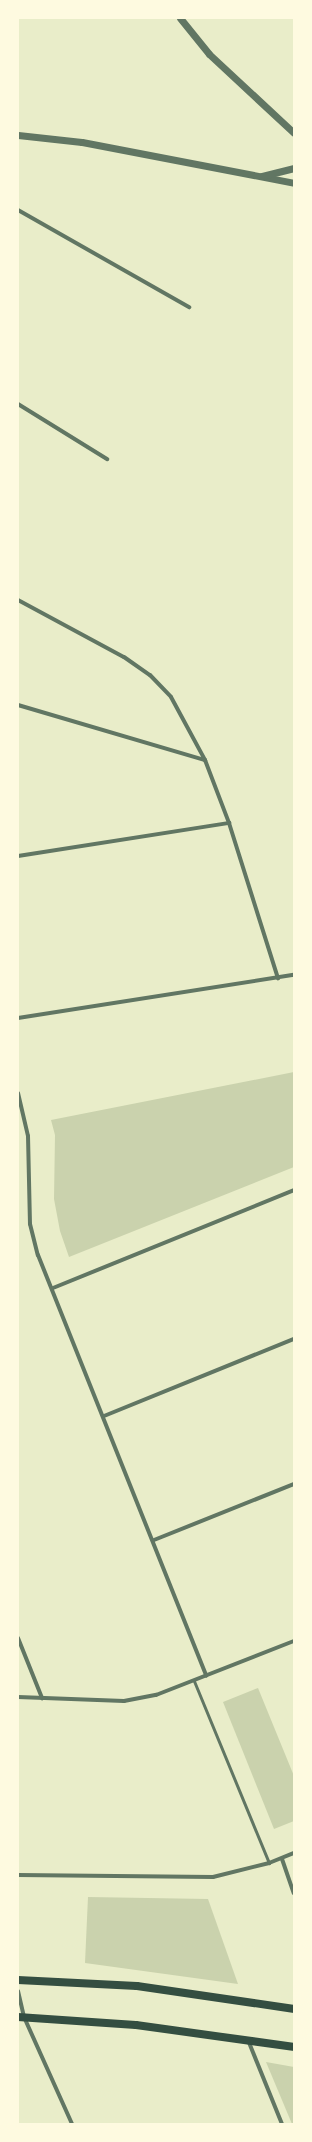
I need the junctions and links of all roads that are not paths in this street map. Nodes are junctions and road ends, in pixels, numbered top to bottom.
1 (180, 18) edge
2 (294, 133) edge
3 (18, 135) edge
4 (294, 168) edge
5 (258, 177) junction
6 (294, 183) edge
7 (18, 210) edge
8 (189, 307) dead end
9 (18, 404) edge
10 (107, 459) dead end
11 (18, 600) edge
12 (18, 705) edge
13 (205, 760) junction
14 (229, 823) junction
15 (18, 856) edge
16 (294, 975) edge
17 (278, 978) junction
18 (18, 1018) edge
19 (18, 1093) edge
20 (294, 1190) edge
21 (53, 1288) junction
22 (294, 1339) edge
23 (104, 1416) junction
24 (294, 1484) edge
25 (154, 1540) junction
26 (18, 1638) edge
27 (294, 1641) edge
28 (206, 1676) junction
29 (194, 1681) junction
30 (18, 1698) edge
31 (42, 1698) junction
32 (294, 1853) edge
33 (282, 1859) junction
34 (269, 1863) junction
35 (18, 1875) edge
36 (294, 1893) edge
37 (18, 1980) edge
38 (18, 1991) edge
39 (294, 2009) edge
40 (21, 2017) edge
41 (247, 2039) junction
42 (294, 2047) edge
43 (72, 2124) edge
44 (282, 2124) edge

1 - 2 street
3 - 5 street
4 - 5 street
5 - 6 street
7 - 8 street
9 - 10 street
11 - 13 street
12 - 13 street
13 - 14 street
14 - 15 street
14 - 17 street
16 - 17 street
17 - 18 street
19 - 21 street
20 - 21 street
21 - 23 street
22 - 23 street
23 - 25 street
24 - 25 street
25 - 28 street
26 - 31 street
27 - 28 street
28 - 29 street
29 - 31 street
29 - 34 lane
30 - 31 street
32 - 33 street
33 - 34 street
33 - 36 street
34 - 35 street
37 - 39 main road
38 - 40 street
40 - 41 main road
40 - 43 street
41 - 42 main road
41 - 44 street

